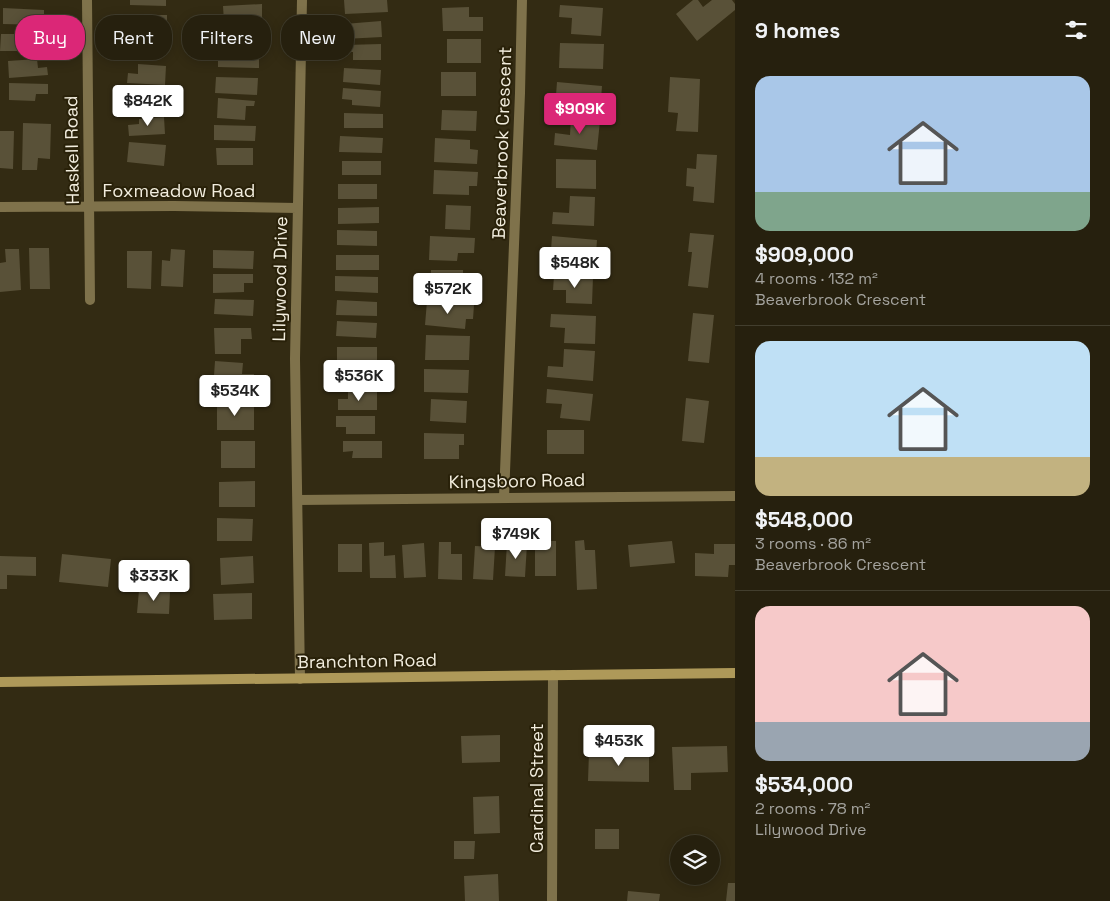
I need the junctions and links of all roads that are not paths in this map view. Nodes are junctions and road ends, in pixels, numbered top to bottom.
1 (87, 0) edge
2 (302, 0) edge
3 (522, 0) edge
4 (0, 207) edge
5 (88, 207) junction
6 (297, 208) junction
7 (90, 300) dead end
8 (735, 496) edge
9 (504, 497) junction
10 (298, 500) junction
11 (735, 673) edge
12 (553, 675) junction
13 (300, 678) junction
14 (0, 682) edge
15 (552, 901) edge

1 - 5 street, Haskell Road
2 - 6 street, Lilywood Drive
3 - 9 street, Beaverbrook Crescent
4 - 5 street, Foxmeadow Road
5 - 6 street, Foxmeadow Road
5 - 7 street, Haskell Road
6 - 10 street, Lilywood Drive
8 - 9 street, Kingsboro Road
9 - 10 street, Kingsboro Road
10 - 13 street, Lilywood Drive
11 - 12 main road, Branchton Road
12 - 13 main road, Branchton Road
12 - 15 street, Cardinal Street
13 - 14 main road, Branchton Road

